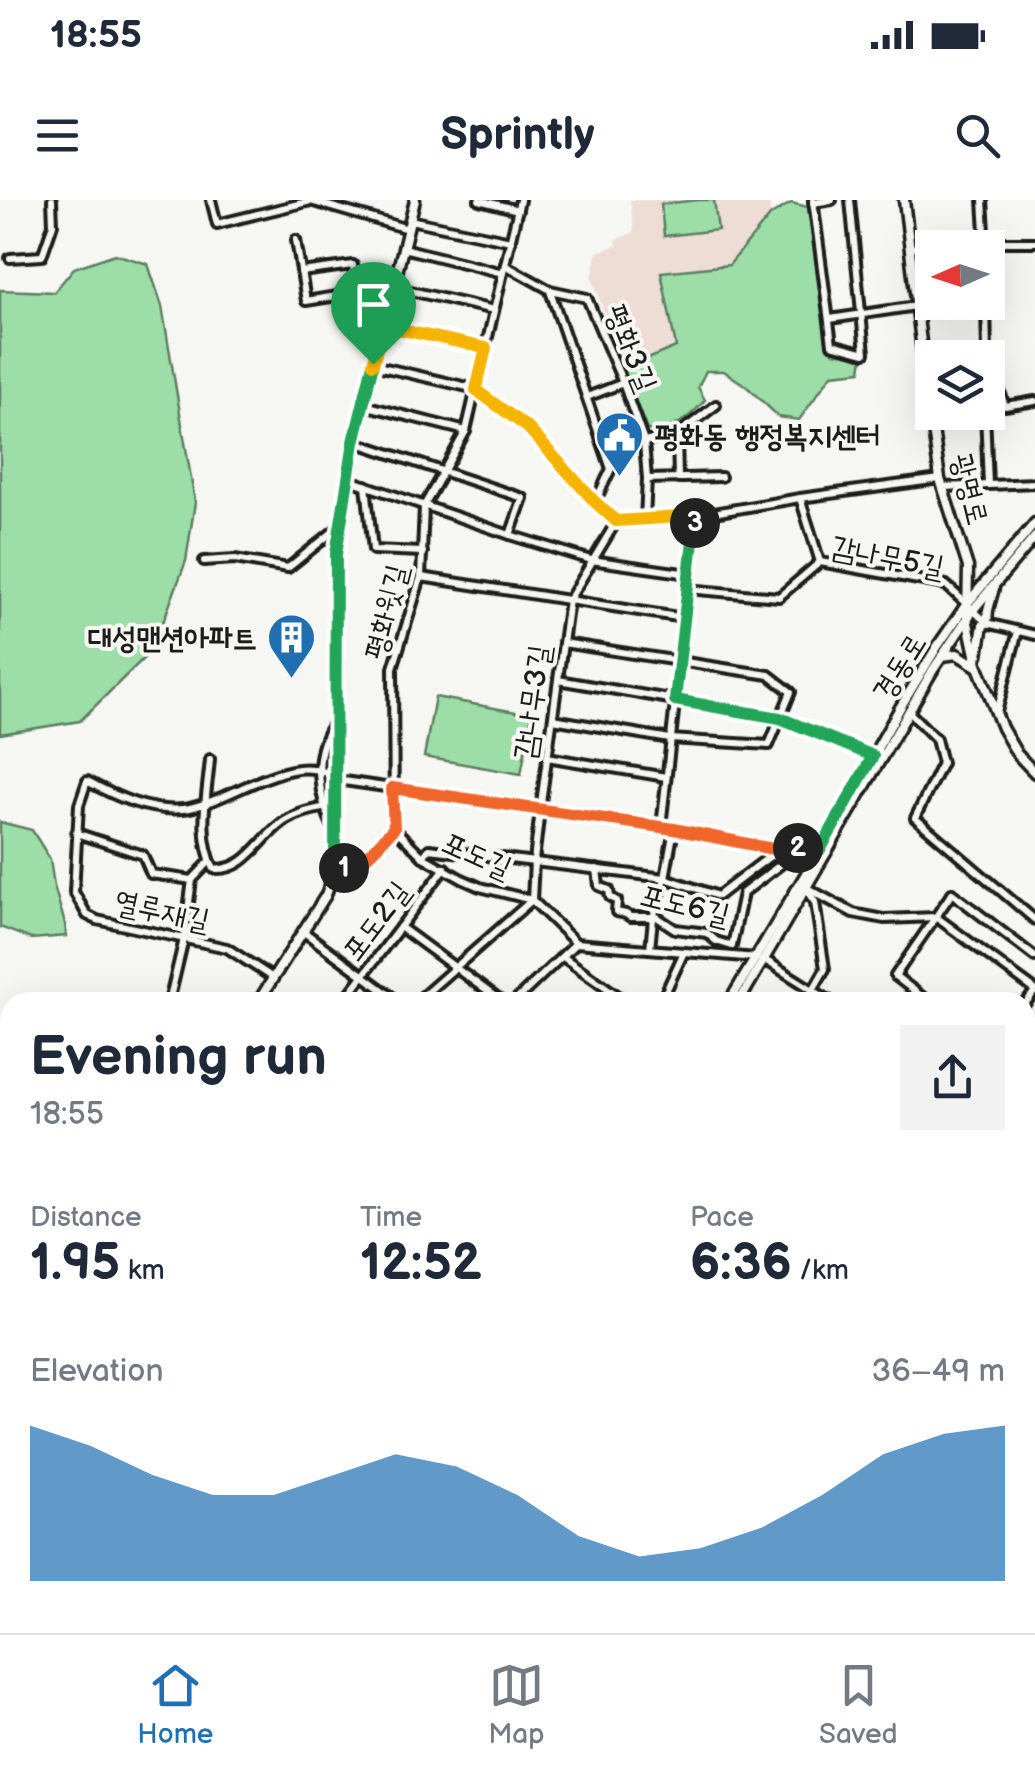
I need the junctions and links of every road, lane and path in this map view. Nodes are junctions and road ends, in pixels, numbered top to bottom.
1 (52, 200) edge
2 (210, 200) edge
3 (265, 200) edge
4 (416, 200) edge
5 (479, 200) edge
6 (520, 200) edge
7 (832, 200) edge
8 (850, 200) edge
9 (904, 200) edge
10 (984, 200) edge
11 (813, 201) edge
12 (518, 210) junction
13 (268, 212) junction
14 (409, 224) junction
15 (985, 230) edge
16 (296, 240) dead end
17 (511, 242) junction
18 (1035, 242) edge
19 (1005, 244) edge
20 (403, 248) junction
21 (910, 248) junction
22 (915, 248) edge
23 (10, 258) dead end
24 (504, 269) junction
25 (301, 272) junction
26 (393, 287) junction
27 (550, 290) junction
28 (356, 295) junction
29 (915, 296) edge
30 (915, 306) edge
31 (494, 310) junction
32 (863, 315) junction
33 (830, 320) junction
34 (383, 326) junction
35 (486, 348) junction
36 (373, 364) junction
37 (623, 383) junction
38 (476, 390) junction
39 (587, 397) junction
40 (1035, 402) edge
41 (716, 405) dead end
42 (364, 406) junction
43 (1005, 406) edge
44 (936, 430) edge
45 (986, 430) edge
46 (466, 432) junction
47 (677, 435) junction
48 (354, 442) junction
49 (644, 442) junction
50 (444, 472) junction
51 (721, 477) dead end
52 (347, 479) junction
53 (647, 479) junction
54 (678, 479) junction
55 (942, 483) junction
56 (1035, 483) edge
57 (366, 485) junction
58 (988, 485) junction
59 (800, 498) junction
60 (595, 502) junction
61 (424, 506) junction
62 (696, 516) junction
63 (645, 519) junction
64 (616, 521) junction
65 (1035, 522) edge
66 (340, 526) junction
67 (510, 535) junction
68 (1035, 537) edge
69 (423, 552) junction
70 (591, 560) junction
71 (204, 561) dead end
72 (820, 562) junction
73 (689, 574) junction
74 (422, 578) junction
75 (996, 582) junction
76 (688, 589) junction
77 (569, 600) junction
78 (969, 611) junction
79 (684, 618) junction
80 (987, 622) junction
81 (1018, 631) junction
82 (1035, 634) edge
83 (563, 642) junction
84 (942, 656) junction
85 (679, 662) junction
86 (977, 666) junction
87 (558, 680) junction
88 (675, 700) junction
89 (908, 711) junction
90 (996, 714) junction
91 (780, 718) junction
92 (554, 719) junction
93 (336, 720) junction
94 (670, 739) junction
95 (873, 756) junction
96 (547, 757) junction
97 (210, 758) dead end
98 (319, 771) junction
99 (1035, 773) edge
100 (666, 777) junction
101 (337, 780) junction
102 (392, 788) junction
103 (206, 804) junction
104 (336, 806) junction
105 (323, 808) junction
106 (540, 810) junction
107 (660, 827) junction
108 (394, 828) junction
109 (674, 829) junction
110 (76, 833) junction
111 (336, 835) junction
112 (802, 848) junction
113 (778, 850) junction
114 (820, 850) junction
115 (423, 857) junction
116 (210, 861) junction
117 (534, 861) junction
118 (335, 868) junction
119 (445, 868) junction
120 (596, 869) junction
121 (665, 878) junction
122 (192, 880) junction
123 (804, 886) junction
124 (532, 900) junction
125 (936, 917) junction
126 (652, 918) junction
127 (1035, 920) edge
128 (400, 927) junction
129 (304, 932) junction
130 (184, 939) junction
131 (576, 943) junction
132 (650, 949) junction
133 (732, 951) junction
134 (684, 952) junction
135 (563, 957) junction
136 (1035, 957) edge
137 (761, 958) junction
138 (455, 968) junction
139 (363, 976) junction
140 (273, 978) junction
141 (1035, 990) edge
142 (813, 991) joint
143 (172, 992) edge
144 (264, 992) edge
145 (351, 992) edge
146 (385, 992) edge
147 (427, 992) edge
148 (488, 992) edge
149 (525, 992) edge
150 (612, 992) edge
151 (666, 992) edge
152 (736, 992) edge
153 (743, 992) edge
154 (916, 992) edge

1 - 23 street
2 - 13 street
3 - 13 street
4 - 14 street
5 - 12 street
6 - 12 street, 평화윗길
7 - 11 street
8 - 32 street
9 - 21 street, 광명로
10 - 15 street
11 - 33 street
12 - 17 street, 평화윗길
13 - 14 street
14 - 17 street
14 - 20 street
16 - 25 street
17 - 24 street, 평화윗길
18 - 19 street
20 - 24 street
20 - 26 street
21 - 22 street
21 - 29 street, 광명로
24 - 27 street, 평화3길
24 - 31 street, 평화윗길
25 - 28 street
25 - 28 street
26 - 28 street
26 - 31 street
26 - 34 street
27 - 37 street, 평화3길
27 - 39 street
30 - 32 street
31 - 35 street, 평화윗길
32 - 33 street
32 - 33 street
34 - 35 street
34 - 36 street
35 - 38 street, 평화윗길
36 - 38 street
36 - 42 street
37 - 39 street
37 - 49 street, 평화3길
38 - 46 street, 평화윗길
38 - 60 street
39 - 60 street
40 - 43 street
41 - 47 street
42 - 46 street
42 - 48 street
44 - 55 street, 광명로
45 - 58 street
46 - 50 street, 평화윗길
47 - 49 street
47 - 54 street
48 - 50 street
48 - 52 street
49 - 53 street, 평화3길
50 - 61 street, 평화윗길
50 - 67 street
51 - 54 street
52 - 57 street
52 - 66 street
53 - 54 street
53 - 63 street, 평화3길
55 - 58 street
55 - 59 street
55 - 78 street, 광명로
56 - 58 street
57 - 61 street
57 - 69 street
59 - 62 street
59 - 72 street
60 - 64 street
61 - 67 street
61 - 69 street, 평화윗길
62 - 63 street
62 - 73 street
63 - 64 street
64 - 70 street, 감나무3길
65 - 78 street, 경동로
66 - 71 street
66 - 93 street
67 - 70 street
68 - 75 street, 경동로
69 - 74 street, 평화윗길
70 - 73 street
70 - 77 street, 감나무3길
72 - 76 street, 감나무5길
72 - 78 street, 감나무5길
73 - 76 street
74 - 77 street
74 - 102 street, 평화윗길
75 - 78 street, 경동로
75 - 80 street
76 - 79 street
77 - 79 street
77 - 83 street, 감나무3길
78 - 80 street, 감나무5길
78 - 84 street, 경동로
78 - 86 street, 광명로
78 - 95 street, 경동로
79 - 85 street
80 - 81 street
80 - 86 street
81 - 82 street
81 - 90 street
83 - 85 street
83 - 87 street, 감나무3길
84 - 86 street
84 - 89 street, 경동로
85 - 88 street
85 - 91 street
86 - 90 street, 광명로
87 - 88 street
87 - 92 street, 감나무3길
88 - 91 street
88 - 94 street
89 - 123 street, 경동로
89 - 127 street
90 - 99 street, 광명로
91 - 94 street
91 - 95 street
92 - 94 street
92 - 96 street, 감나무3길
93 - 98 street
93 - 101 street
94 - 100 street
95 - 114 street, 경동로
96 - 100 street
96 - 106 street, 감나무3길
97 - 103 street
98 - 101 street
98 - 103 street
98 - 105 street
100 - 107 street
101 - 102 street
101 - 104 street
102 - 106 street
102 - 108 street
103 - 110 street, 열루재길
103 - 116 street
104 - 105 street
104 - 111 street
105 - 111 street
105 - 116 street
106 - 107 street
106 - 117 street, 감나무3길
107 - 109 street
108 - 115 street, 포도길
108 - 118 street
109 - 113 street
109 - 121 street
110 - 122 street
110 - 130 street, 열루재길
111 - 118 street
112 - 113 street
112 - 114 street
112 - 133 street, 포도6길
113 - 121 street
114 - 123 street, 경동로
115 - 117 street
115 - 119 street, 포도길
116 - 122 street
117 - 120 street
117 - 124 street, 감나무3길
118 - 129 street
119 - 124 street, 포도길
119 - 128 street, 포도2길
120 - 121 street
120 - 126 street, 포도6길
121 - 126 street
122 - 130 street
123 - 125 street
123 - 137 street, 경동로
123 - 142 street
124 - 131 street, 포도길
124 - 138 street, 포도길
125 - 136 street
125 - 141 street
125 - 154 street
126 - 132 street
126 - 133 street, 포도6길
128 - 138 street
128 - 139 street, 포도2길
129 - 139 street
129 - 140 street
130 - 140 street, 열루재길
130 - 143 street
131 - 132 street
131 - 135 street
132 - 134 street
133 - 134 street
133 - 137 street
134 - 151 street
135 - 149 street
135 - 150 street
137 - 142 street
137 - 152 street, 경동로
137 - 153 street, 경동로
138 - 147 street, 포도길
138 - 148 street
139 - 145 street, 포도2길
139 - 146 street
140 - 144 street

